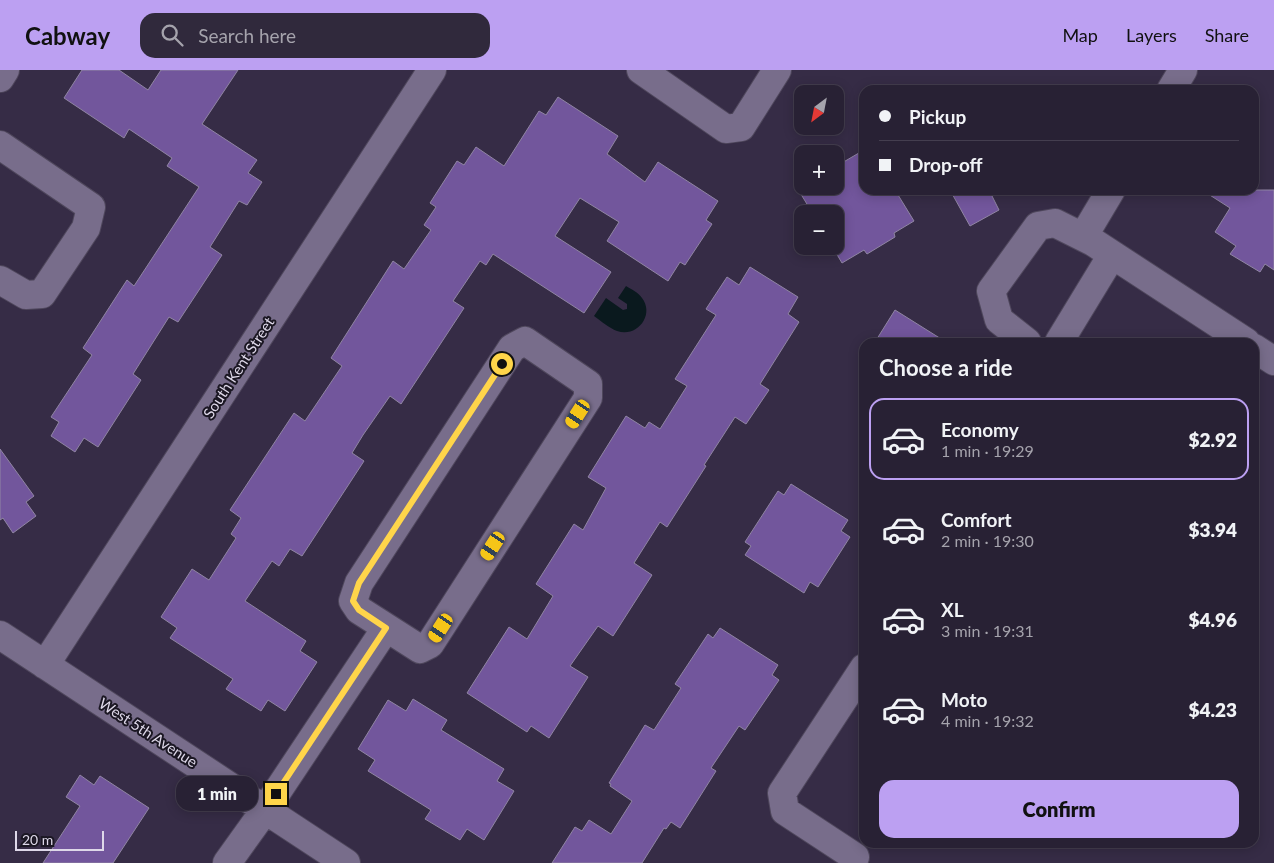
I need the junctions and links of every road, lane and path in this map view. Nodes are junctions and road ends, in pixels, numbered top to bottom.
1 (4, 70) edge
2 (432, 70) edge
3 (641, 70) edge
4 (777, 70) edge
5 (1183, 70) edge
6 (0, 78) edge
7 (1174, 85) edge
8 (0, 145) edge
9 (1108, 195) edge
10 (1083, 237) junction
11 (1112, 254) junction
12 (0, 280) edge
13 (1022, 338) edge
14 (1061, 338) edge
15 (1240, 338) edge
16 (1259, 351) edge
17 (1274, 361) edge
18 (386, 628) junction
19 (0, 635) edge
20 (45, 665) junction
21 (859, 676) edge
22 (265, 810) junction
23 (857, 854) edge
24 (227, 863) edge
25 (346, 863) edge

1 - 6 street
2 - 20 street, South Kent Street
3 - 4 street
5 - 7 street
8 - 12 street
9 - 10 street
10 - 11 street
10 - 13 street
11 - 14 street
11 - 15 street
16 - 17 street
18 - 18 street
18 - 22 street
19 - 20 street, West 5th Avenue
20 - 22 street, West 5th Avenue
21 - 23 street
22 - 24 street
22 - 25 street, West 5th Avenue

